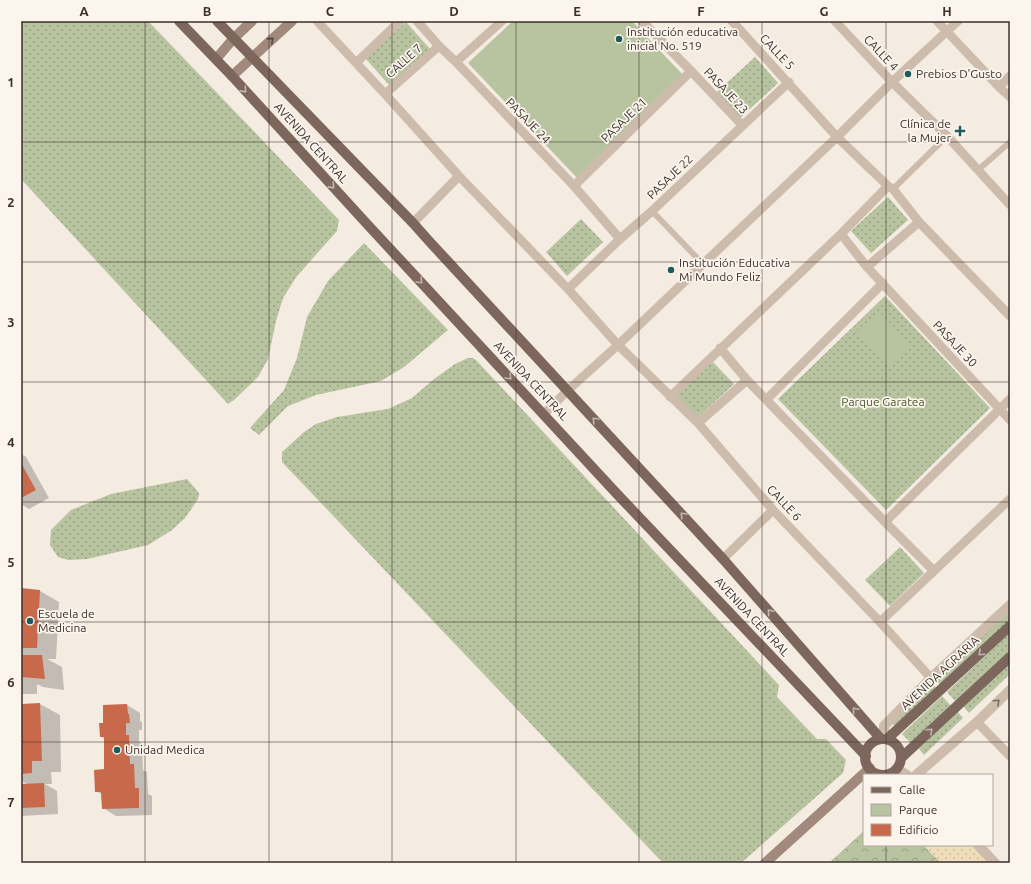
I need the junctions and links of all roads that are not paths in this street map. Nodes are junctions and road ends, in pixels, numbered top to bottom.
1 (179, 21) edge
2 (217, 21) edge
3 (252, 21) edge
4 (292, 21) edge
5 (317, 21) edge
6 (400, 21) edge
7 (417, 21) edge
8 (502, 21) edge
9 (642, 21) edge
10 (732, 21) edge
11 (834, 21) edge
12 (937, 21) edge
13 (958, 21) edge
14 (946, 32) junction
15 (234, 38) junction
16 (439, 46) junction
17 (252, 57) junction
18 (216, 59) junction
19 (456, 62) junction
20 (356, 63) junction
21 (691, 71) junction
22 (232, 76) junction
23 (1010, 76) edge
24 (788, 82) junction
25 (892, 82) junction
26 (999, 87) junction
27 (385, 94) junction
28 (1010, 97) edge
29 (742, 125) junction
30 (947, 136) junction
31 (837, 137) junction
32 (1010, 142) edge
33 (978, 170) junction
34 (459, 176) junction
35 (574, 186) junction
36 (890, 187) junction
37 (1010, 204) edge
38 (652, 211) junction
39 (919, 222) junction
40 (413, 223) junction
41 (840, 234) junction
42 (620, 239) junction
43 (703, 264) junction
44 (867, 267) junction
45 (883, 283) junction
46 (568, 289) junction
47 (1010, 316) edge
48 (618, 345) junction
49 (720, 348) junction
50 (747, 380) junction
51 (567, 391) junction
52 (670, 397) junction
53 (766, 399) junction
54 (1010, 399) edge
55 (999, 409) junction
56 (544, 414) junction
57 (1010, 420) edge
58 (698, 423) junction
59 (1010, 499) edge
60 (773, 510) junction
61 (885, 522) junction
62 (723, 559) junction
63 (934, 571) junction
64 (1010, 605) edge
65 (880, 622) junction
66 (1010, 626) edge
67 (1010, 657) edge
68 (931, 678) junction
69 (1010, 690) edge
70 (977, 722) junction
71 (884, 739) junction
72 (866, 756) junction
73 (1010, 756) edge
74 (901, 758) junction
75 (870, 768) junction
76 (897, 769) junction
77 (863, 774) edge
78 (863, 774) edge
79 (905, 774) edge
80 (917, 774) edge
81 (979, 846) edge
82 (765, 863) edge
83 (995, 863) edge

1 - 18 main road, AVENIDA CENTRAL
2 - 15 main road, AVENIDA CENTRAL
3 - 15 main road
17 -> 4 main road
5 - 20 street, CALLE 6
6 - 20 street
7 - 16 street, PASAJE 24
8 - 19 street
9 - 21 street, PASAJE 23
10 - 24 street, CALLE 5
11 - 25 street, CALLE 4
12 - 14 street
13 - 14 street
14 - 25 street
14 - 26 street
15 - 17 main road, AVENIDA CENTRAL
15 - 18 main road
16 - 19 street, PASAJE 24
16 - 27 street, CALLE 7
17 - 22 main road
17 - 40 main road, AVENIDA CENTRAL
18 - 22 main road, AVENIDA CENTRAL
19 - 35 street, PASAJE 24
20 - 27 street, CALLE 6
21 - 29 street, PASAJE 23
21 - 35 street, PASAJE 21
22 -> 56 main road, AVENIDA CENTRAL
23 - 26 street
24 - 29 street, PASAJE 22
24 - 31 street, CALLE 5
25 - 30 street, CALLE 4
25 - 31 street
26 - 28 street
27 - 34 street, CALLE 6
29 - 38 street, PASAJE 22
30 - 33 street, CALLE 4
30 - 36 street
31 - 36 street, CALLE 5
31 - 43 street
32 - 33 street
33 - 37 street, CALLE 4
34 - 40 street
34 - 46 street, CALLE 6
35 - 42 street, PASAJE 24
36 - 39 street, CALLE 5
36 - 41 street
38 - 42 street, PASAJE 22
38 - 43 street
39 - 44 street
39 - 47 street, CALLE 5
40 - 51 main road, AVENIDA CENTRAL
41 - 44 street, PASAJE 30
41 - 49 street
42 - 46 street, PASAJE 22
43 - 48 street
44 - 45 street, PASAJE 30
45 - 53 street
45 - 55 street, PASAJE 30
46 - 48 street, CALLE 6
48 - 51 street
48 - 52 street, CALLE 6
49 - 50 street
49 - 52 street
50 - 53 street
50 - 58 street
51 - 56 street
62 -> 51 main road, AVENIDA CENTRAL
52 - 58 street, CALLE 6
53 - 61 street
54 - 55 street
55 - 57 street, PASAJE 30
55 - 61 street
56 - 72 main road, AVENIDA CENTRAL
58 - 60 street, CALLE 6
59 - 63 street
60 - 62 street
60 - 65 street, CALLE 6
61 - 63 street
71 -> 62 main road, AVENIDA CENTRAL
63 - 65 street
64 - 68 street
65 - 68 street, CALLE 6
66 -> 71 main road, AVENIDA AGRARIA
74 -> 67 main road
68 - 71 street
70 -> 69 street
70 - 73 street
70 - 80 street
71 - 72 main road
71 - 74 main road
72 - 75 main road
74 - 76 main road
75 - 76 main road
75 - 78 main road
76 - 79 street
77 - 82 main road
81 - 83 street

